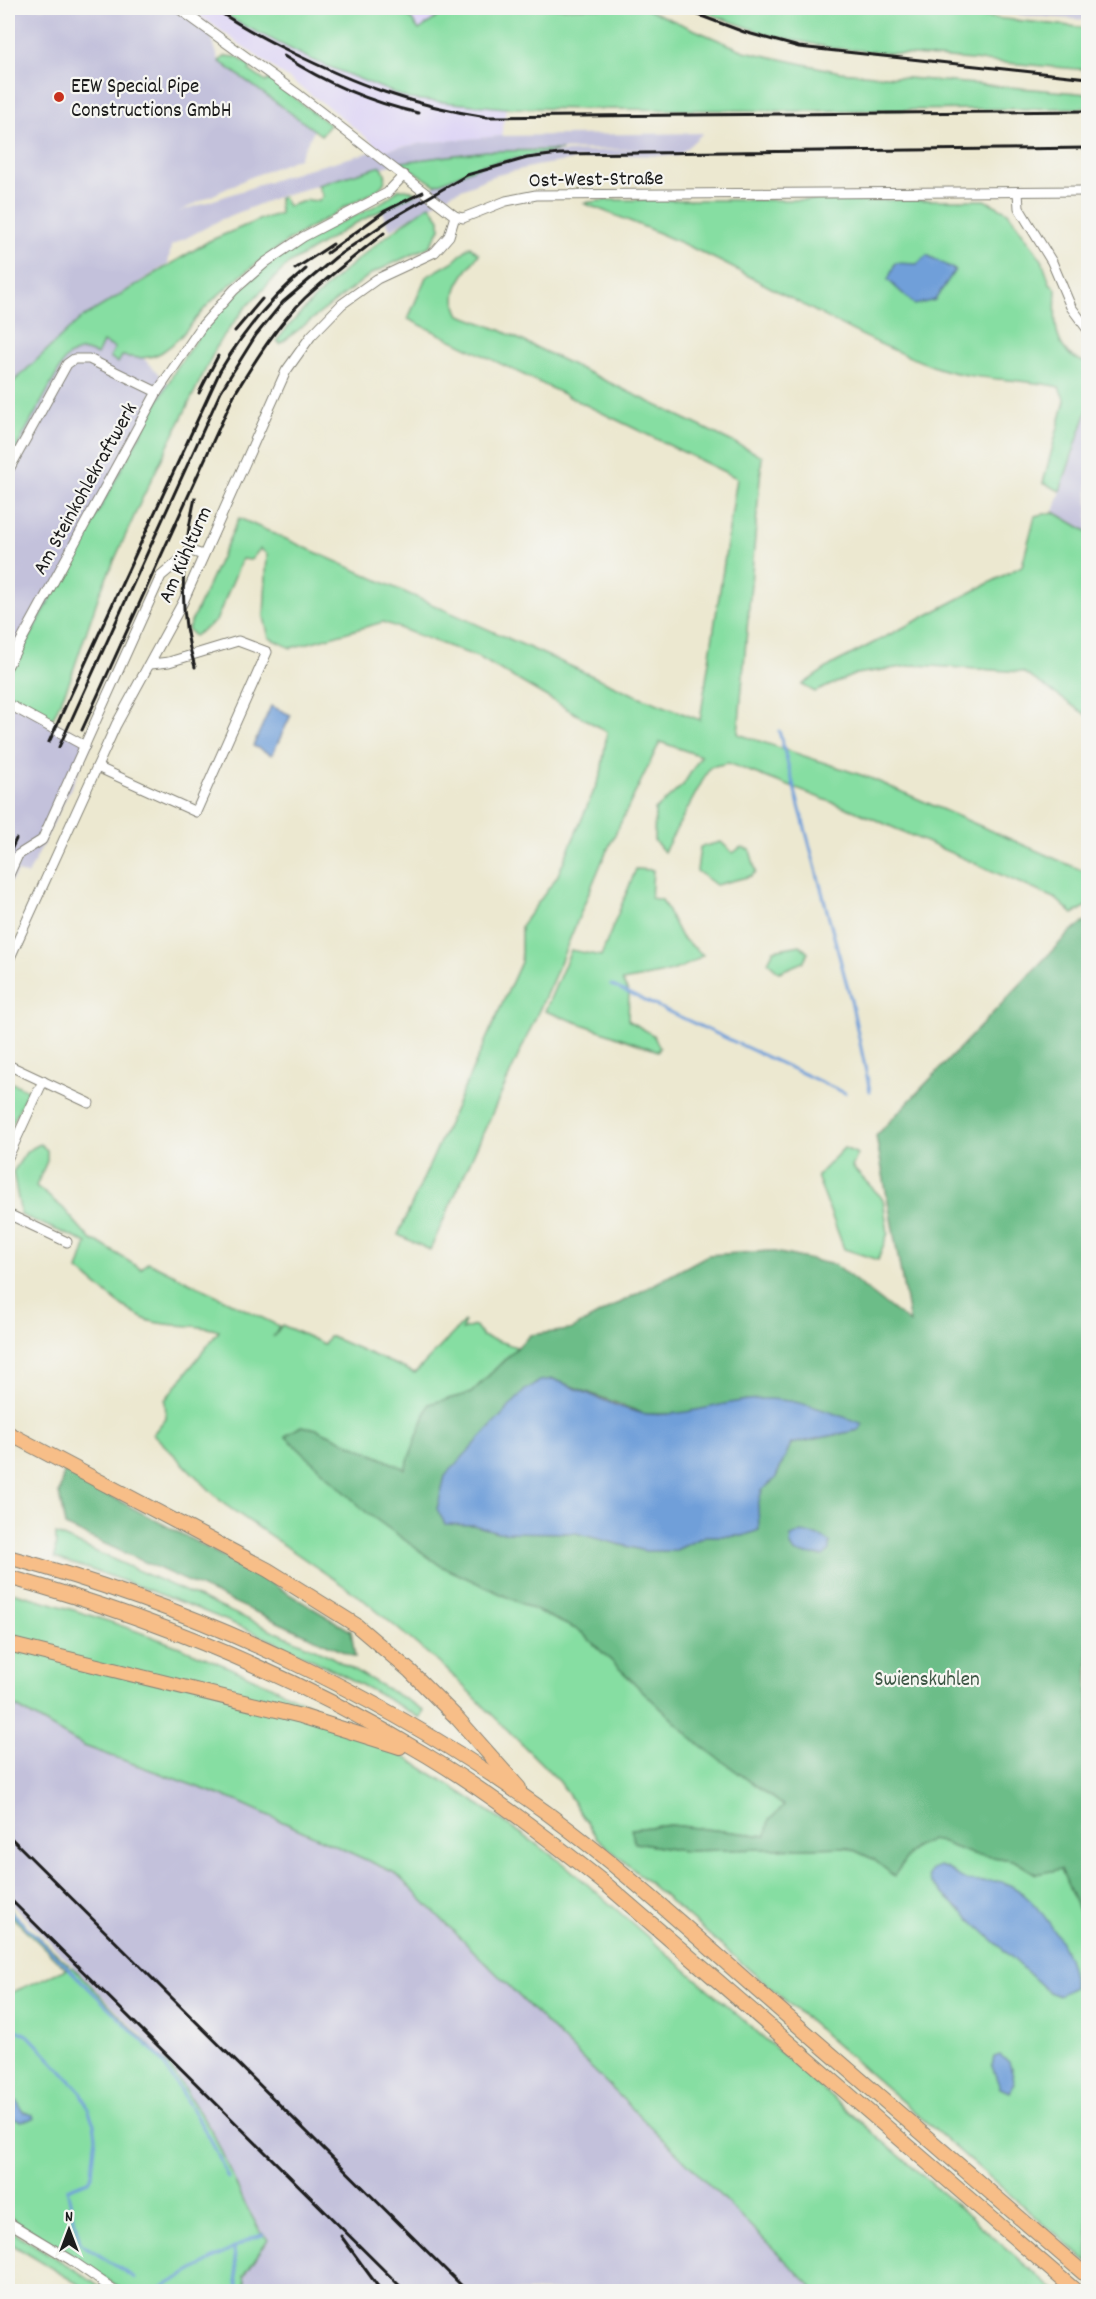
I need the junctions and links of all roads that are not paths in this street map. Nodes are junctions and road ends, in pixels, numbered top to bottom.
1 (178, 8) edge
2 (404, 176) junction
3 (1089, 191) edge
4 (1018, 192) junction
5 (455, 216) junction
6 (1089, 330) edge
7 (157, 392) junction
8 (8, 471) edge
9 (203, 555) junction
10 (151, 664) junction
11 (8, 665) edge
12 (8, 704) edge
13 (85, 746) junction
14 (97, 767) junction
15 (8, 850) edge
16 (18, 855) junction
17 (8, 877) edge
18 (8, 962) edge
19 (8, 1065) edge
20 (43, 1081) junction
21 (89, 1103) dead end
22 (8, 1155) edge
23 (8, 1214) edge
24 (67, 1242) dead end
25 (8, 1433) edge
26 (8, 1557) edge
27 (8, 1577) edge
28 (8, 1644) edge
29 (427, 1756) junction
30 (530, 1802) junction
31 (8, 2222) edge
32 (1089, 2277) edge
33 (117, 2292) edge
34 (1077, 2292) edge

1 - 2 street
2 - 5 street
2 - 7 street, Am Steinkohlekraftwerk
3 - 4 street, Ost-West-Straße
4 - 5 street, Ost-West-Straße
4 - 6 street
5 - 9 street, Am Kühlturm
7 - 8 street, Am Steinkohlekraftwerk
7 - 11 street, Am Steinkohlekraftwerk
9 - 10 street, Am Kühlturm
9 - 13 street
10 - 14 street, Am Kühlturm
10 - 14 street
12 - 13 street
13 - 16 street
14 - 18 street, Am Kühlturm
15 - 16 street
16 - 17 street
19 - 20 street
20 - 21 street
20 - 22 street
23 - 24 street
25 - 30 highway
26 - 30 highway
27 - 29 highway
28 - 29 highway
29 - 34 highway
30 - 32 highway
31 - 33 street

